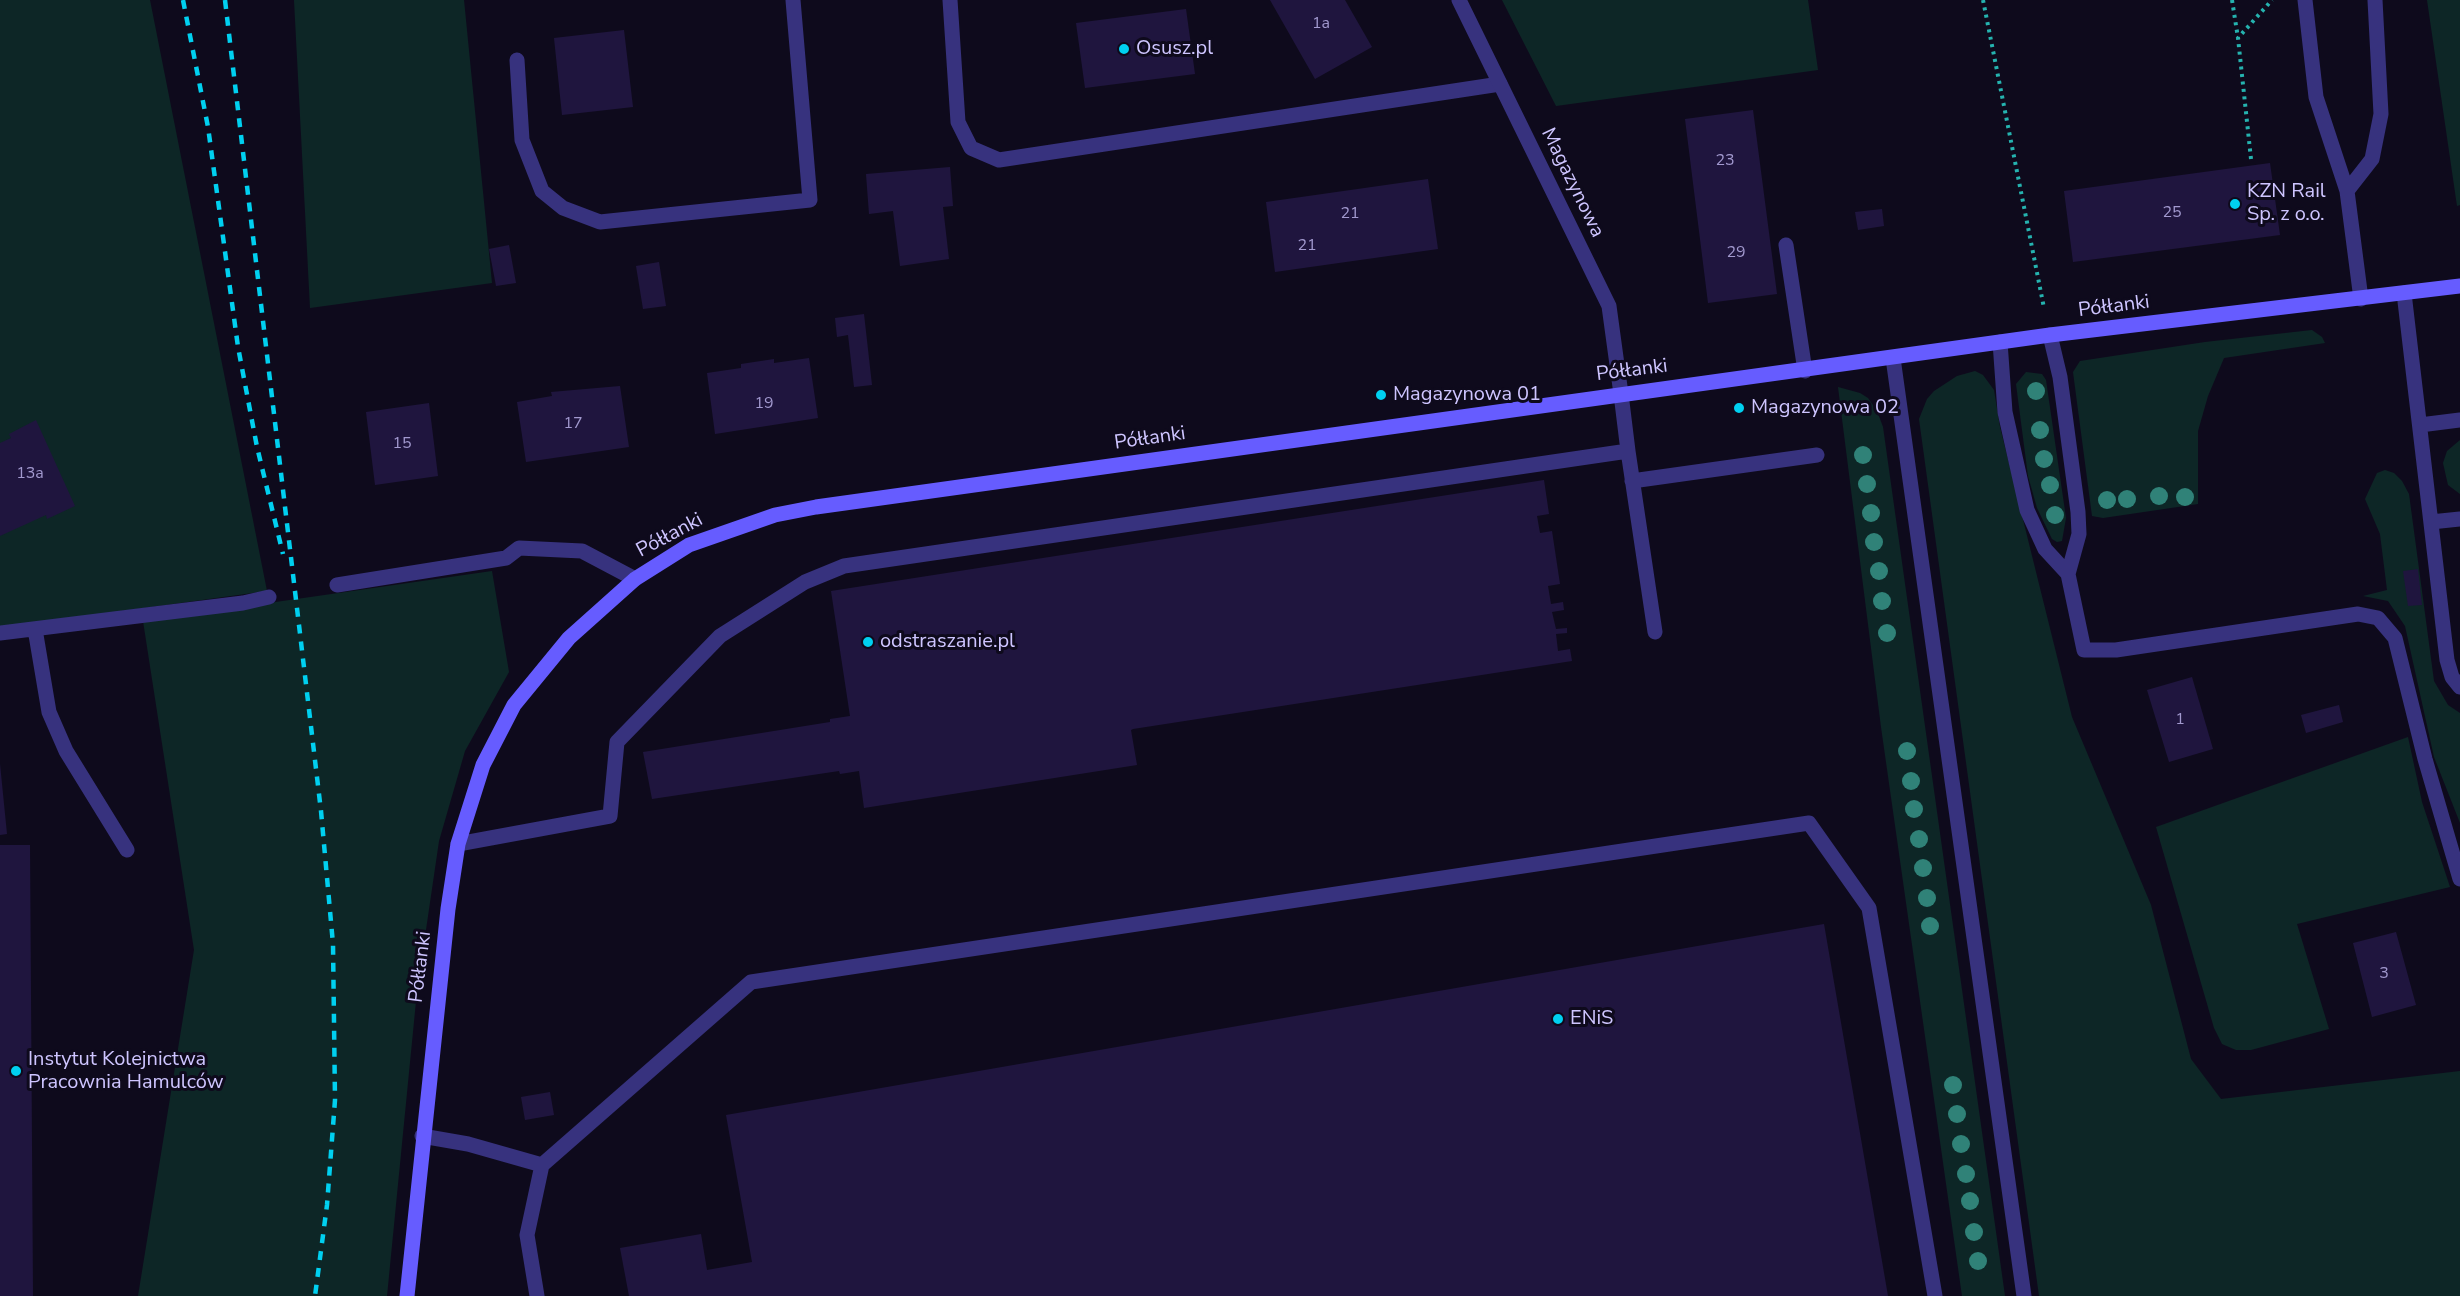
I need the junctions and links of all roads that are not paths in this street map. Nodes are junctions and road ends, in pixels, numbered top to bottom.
1 (793, 0) edge
2 (950, 0) edge
3 (1459, 0) edge
4 (2305, 0) edge
5 (2375, 0) edge
6 (517, 60) dead end
7 (1500, 84) junction
8 (2347, 191) junction
9 (1786, 245) dead end
10 (2460, 286) edge
11 (2404, 293) junction
12 (2361, 299) junction
13 (2050, 335) junction
14 (2000, 342) junction
15 (1893, 358) junction
16 (1804, 371) junction
17 (1621, 394) junction
18 (2460, 420) edge
19 (2420, 425) junction
20 (1628, 451) junction
21 (1817, 455) dead end
22 (1632, 481) junction
23 (2460, 519) edge
24 (2431, 522) junction
25 (2068, 574) junction
26 (635, 579) junction
27 (337, 585) dead end
28 (269, 597) dead end
29 (35, 628) junction
30 (1654, 632) dead end
31 (0, 633) edge
32 (2460, 687) edge
33 (459, 844) junction
34 (127, 850) dead end
35 (2460, 879) edge
36 (422, 1136) junction
37 (542, 1165) junction
38 (407, 1296) edge
39 (537, 1296) edge
40 (1935, 1296) edge
41 (2024, 1296) edge

1 - 6 street
2 - 7 street
3 - 7 street, Magazynowa
4 - 8 street
5 - 8 street
7 - 17 street, Magazynowa
8 - 12 street
9 - 16 street
10 - 11 street, Półłanki
11 - 12 street, Półłanki
11 - 19 street
12 - 13 street, Półłanki
13 - 14 street, Półłanki
13 - 25 street
14 - 15 street, Półłanki
14 - 25 street
15 - 16 street, Półłanki
15 - 41 street
16 - 17 street, Półłanki
17 - 20 street, Magazynowa
17 - 26 street, Półłanki
18 - 19 street
19 - 24 street
20 - 22 street, Magazynowa
20 - 33 street
21 - 22 street
22 - 30 street, Magazynowa
23 - 24 street
24 - 32 street
25 - 35 street
26 - 27 street
26 - 33 street, Półłanki
28 - 29 street
29 - 31 street
29 - 34 street
33 - 36 street, Półłanki
36 - 37 street
36 - 38 street, Półłanki
37 - 39 street
37 - 40 street

